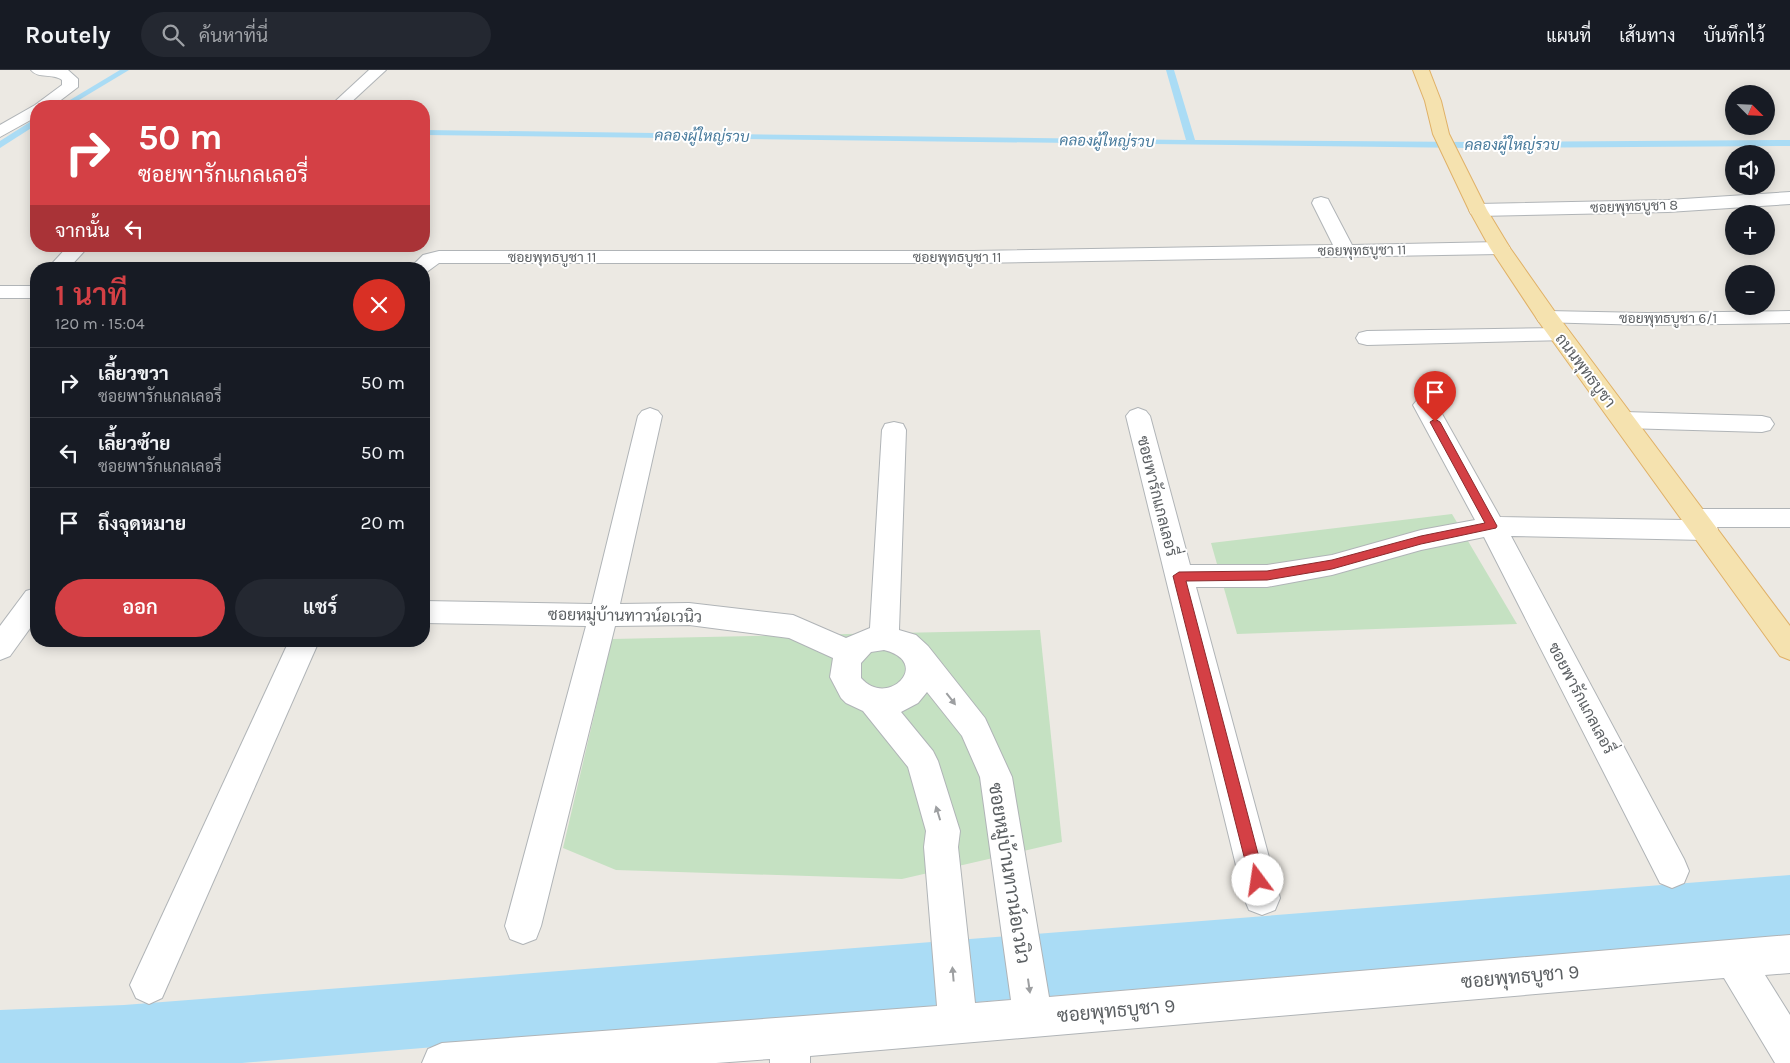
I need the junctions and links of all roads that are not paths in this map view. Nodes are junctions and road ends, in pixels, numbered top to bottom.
1 (39, 70) edge
2 (378, 70) edge
3 (1421, 70) edge
4 (52, 100) edge
5 (348, 100) edge
6 (30, 114) edge
7 (0, 132) edge
8 (1790, 198) edge
9 (1321, 203) dead end
10 (1478, 210) junction
11 (1500, 248) junction
12 (1345, 250) junction
13 (73, 252) edge
14 (64, 262) edge
15 (427, 262) edge
16 (30, 291) edge
17 (0, 292) edge
18 (1790, 317) edge
19 (1554, 326) junction
20 (1367, 338) dead end
21 (1425, 405) dead end
22 (650, 416) dead end
23 (1138, 416) dead end
24 (1624, 420) junction
25 (1762, 424) dead end
26 (894, 430) dead end
27 (1790, 518) edge
28 (1700, 524) junction
29 (1492, 526) junction
30 (1179, 576) junction
31 (24, 611) edge
32 (430, 612) edge
33 (602, 615) junction
34 (884, 638) junction
35 (301, 647) edge
36 (0, 648) edge
37 (1790, 648) edge
38 (850, 654) junction
39 (921, 661) junction
40 (874, 702) junction
41 (1672, 871) dead end
42 (1262, 898) dead end
43 (523, 926) dead end
44 (1790, 954) edge
45 (1733, 958) junction
46 (149, 985) dead end
47 (1033, 1016) junction
48 (958, 1023) junction
49 (790, 1050) edge
50 (1790, 1051) edge
51 (442, 1063) edge

1 - 4 street
2 - 5 street
3 - 10 main road, ถนนพุทธบูชา
6 - 7 street
8 - 10 street, ซอยพุทธบูชา 8
9 - 12 street
10 - 11 main road, ถนนพุทธบูชา
11 - 12 street, ซอยพุทธบูชา 11
11 - 19 main road, ถนนพุทธบูชา
12 - 15 street, ซอยพุทธบูชา 11
13 - 14 street
16 - 17 street
18 - 19 street, ซอยพุทธบูชา 6/1
19 - 20 street, ซอยพุทธบูชา 6/1
19 - 24 main road, ถนนพุทธบูชา
21 - 29 street, ซอยพารักแกลเลอรี่
22 - 33 street
23 - 30 street, ซอยพารักแกลเลอรี่
24 - 25 street
24 - 28 main road, ถนนพุทธบูชา
26 - 34 street
27 - 28 street, ซอยพารักแกลเลอรี่
28 - 29 street, ซอยพารักแกลเลอรี่
28 - 37 main road, ถนนพุทธบูชา
29 - 30 street, ซอยพารักแกลเลอรี่
29 - 41 street, ซอยพารักแกลเลอรี่
30 - 42 street, ซอยพารักแกลเลอรี่
31 - 36 street
32 - 33 street, ซอยหมู่บ้านทาวน์อเวนิว
33 - 38 street, ซอยหมู่บ้านทาวน์อเวนิว
33 - 43 street
34 - 38 street
34 - 39 street, ซอยหมู่บ้านทาวน์อเวนิว
35 - 46 street
38 - 40 street
39 - 40 street
39 -> 47 street, ซอยหมู่บ้านทาวน์อเวนิว
48 -> 40 street
44 - 45 street, ซอยพุทธบูชา 9
45 - 47 street, ซอยพุทธบูชา 9
45 - 50 street
47 - 48 street, ซอยพุทธบูชา 9
48 - 49 street, ซอยพุทธบูชา 9
49 - 51 street, ซอยพุทธบูชา 9

